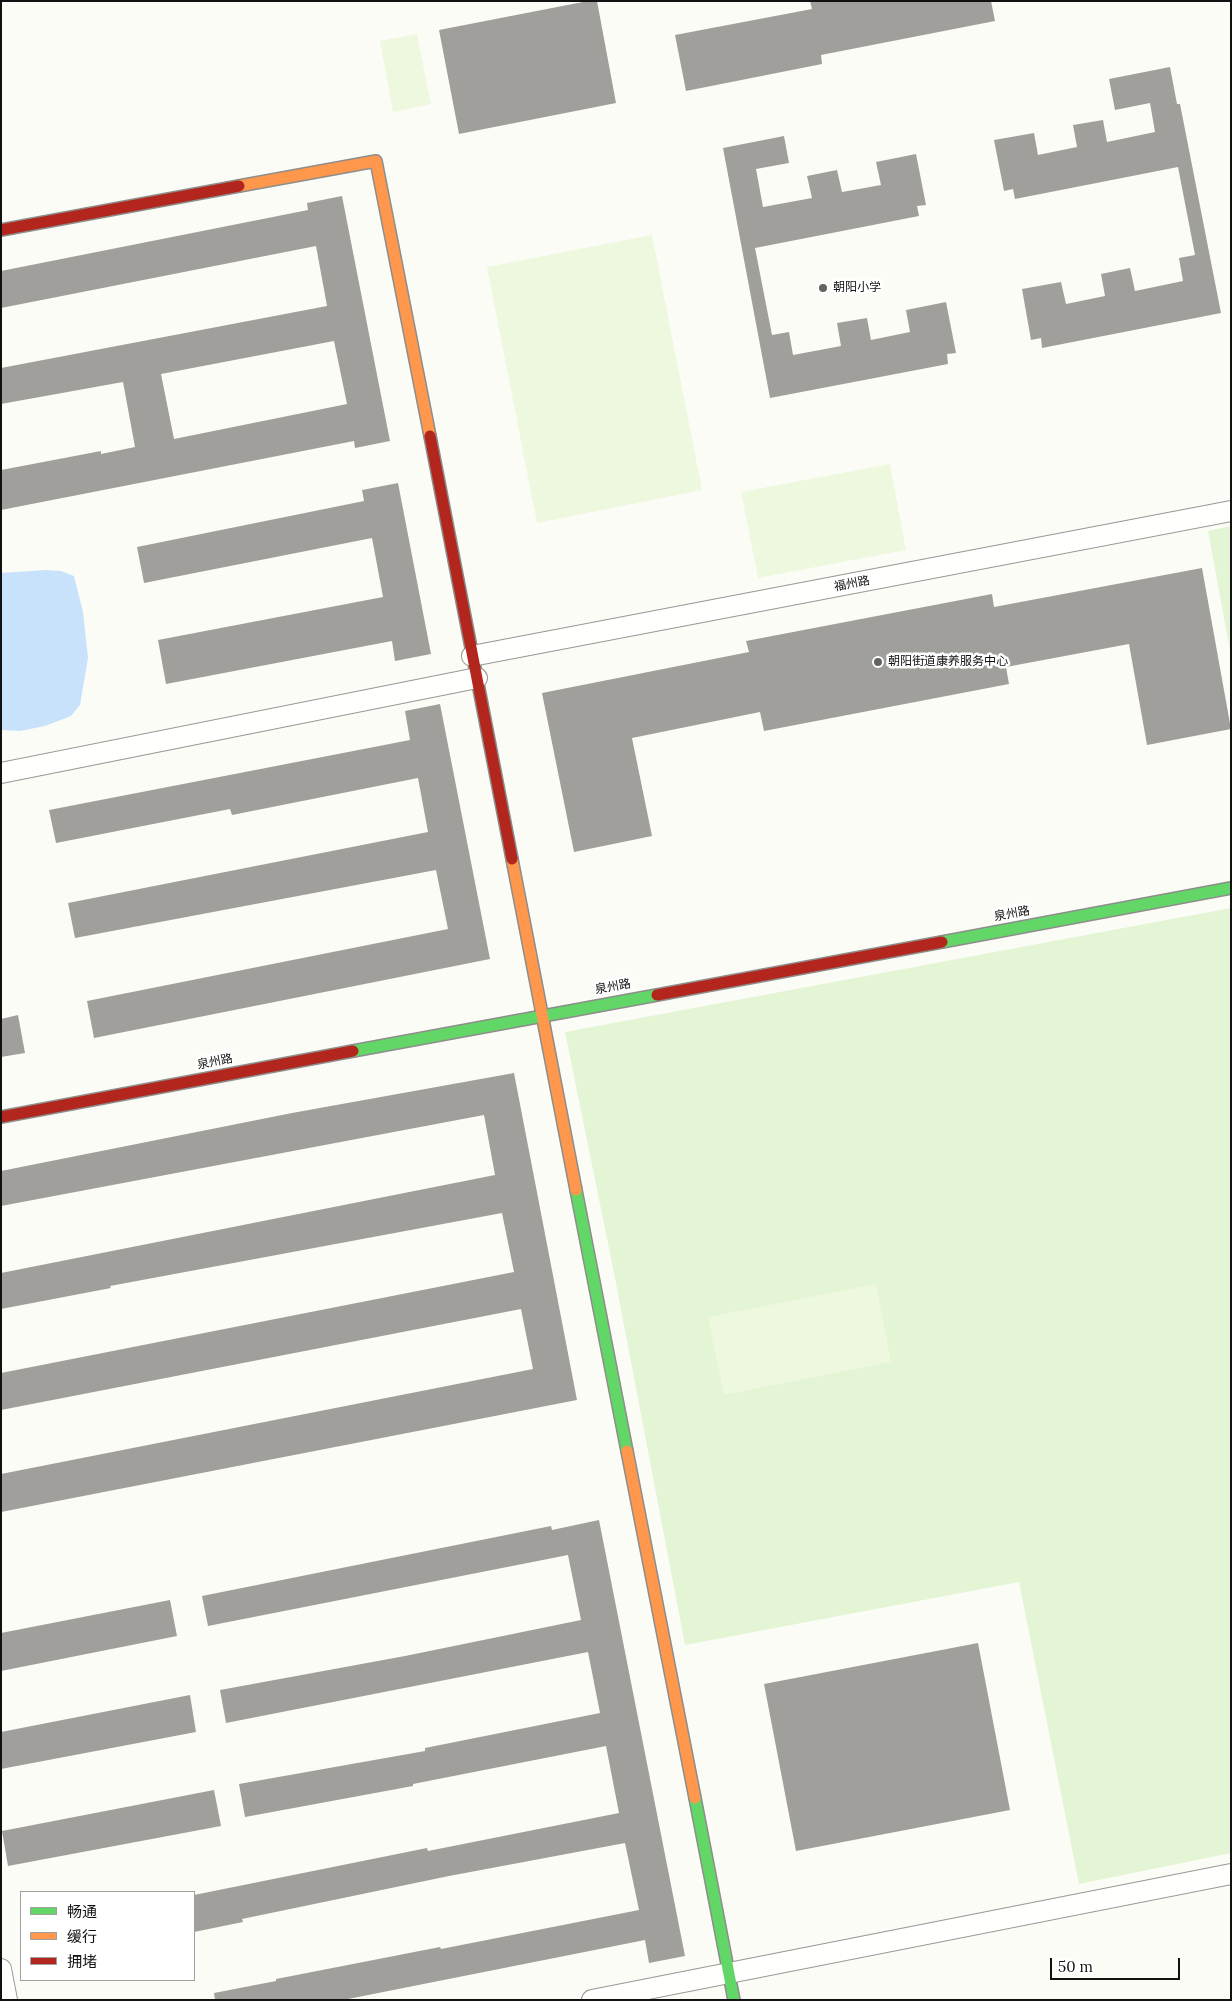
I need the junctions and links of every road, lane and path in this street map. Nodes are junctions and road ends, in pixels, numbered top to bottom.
1 (1, 230) edge
2 (1231, 511) edge
3 (472, 656) junction
4 (477, 678) junction
5 (1, 773) edge
6 (1231, 888) edge
7 (542, 1014) junction
8 (1, 1117) edge
9 (1231, 1874) edge
10 (1, 1969) edge
11 (729, 1973) junction
12 (7, 2000) edge
13 (592, 2000) edge
14 (734, 2000) edge

1 - 3 street
2 - 3 street, 福州路
3 - 4 street
4 - 5 street
4 - 7 street
6 - 7 street, 泉州路
7 - 8 street, 泉州路
7 - 11 street
9 - 11 street
10 - 12 street
11 - 13 street
11 - 14 street

